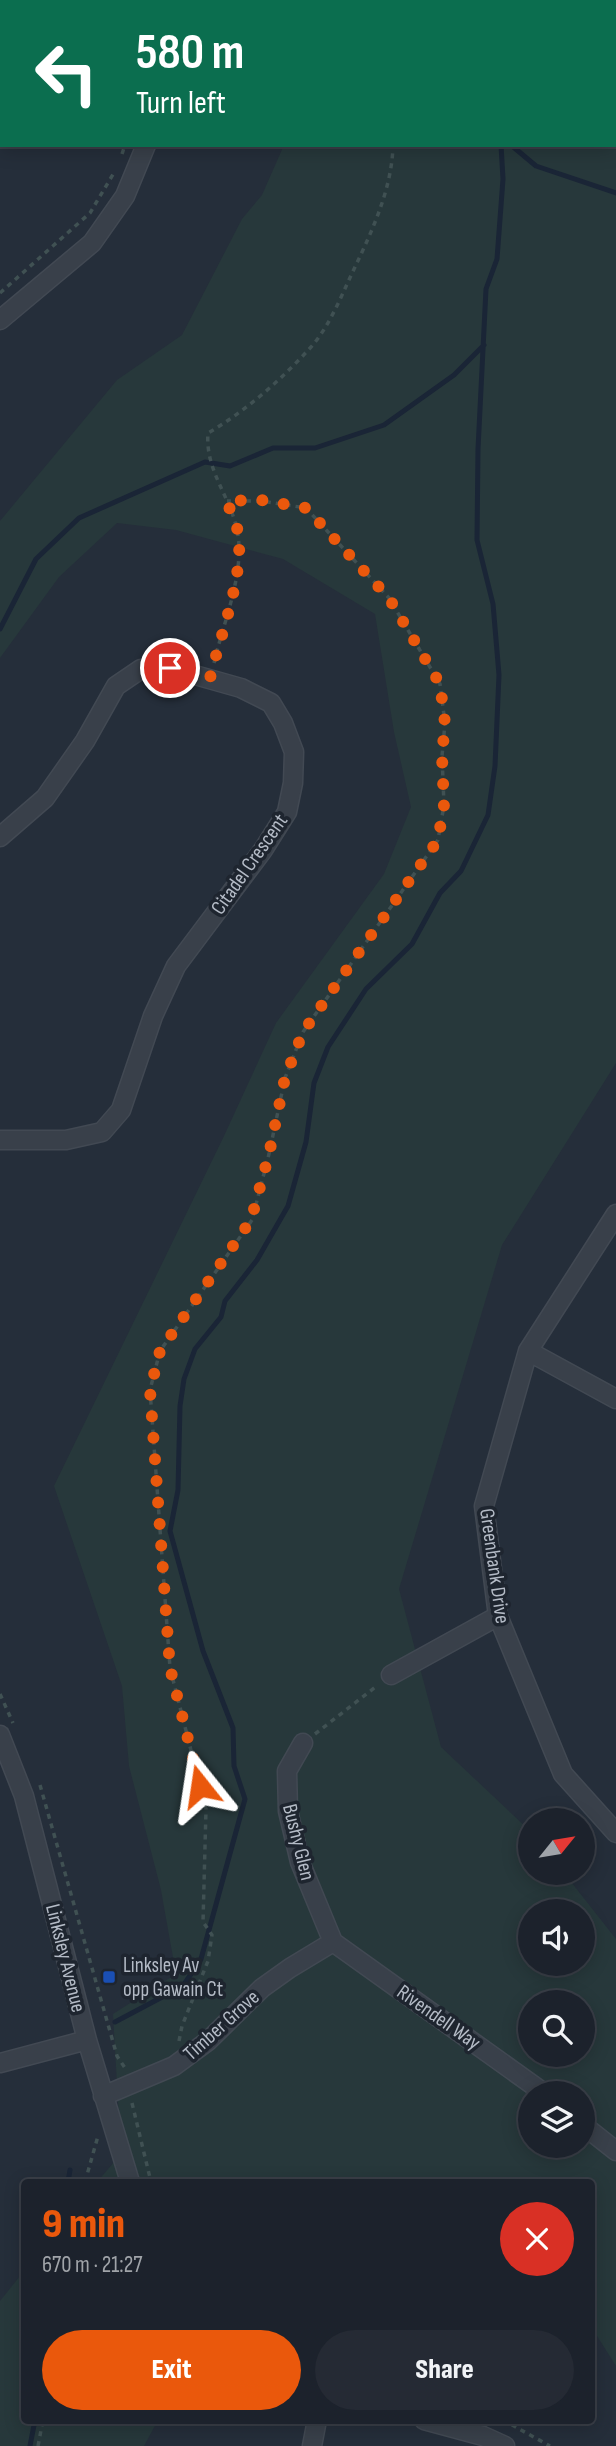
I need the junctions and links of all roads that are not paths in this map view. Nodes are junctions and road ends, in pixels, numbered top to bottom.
1 (145, 147) edge
2 (0, 320) edge
3 (0, 836) edge
4 (0, 1140) edge
5 (616, 1214) edge
6 (528, 1351) junction
7 (616, 1399) edge
8 (498, 1616) junction
9 (391, 1675) road end
10 (8, 1733) edge
11 (303, 1742) road end
12 (616, 1832) edge
13 (333, 1942) junction
14 (87, 2040) junction
15 (0, 2063) edge
16 (527, 2081) edge
17 (103, 2096) junction
18 (595, 2134) edge
19 (616, 2151) edge
20 (129, 2179) edge
21 (316, 2424) edge
22 (439, 2424) edge
23 (312, 2446) edge
24 (505, 2446) edge

1 - 2 street
3 - 4 street, Citadel Crescent
5 - 6 street, Greenbank Drive
6 - 7 street
6 - 8 street, Greenbank Drive
8 - 9 street
8 - 12 street, Greenbank Drive
10 - 14 street, Linksley Avenue
11 - 13 street, Bushy Glen
13 - 16 street, Rivendell Way
13 - 17 street, Timber Grove
14 - 15 street
14 - 17 street, Linksley Avenue
17 - 20 street, Linksley Avenue
18 - 19 street
21 - 23 street
22 - 24 street

